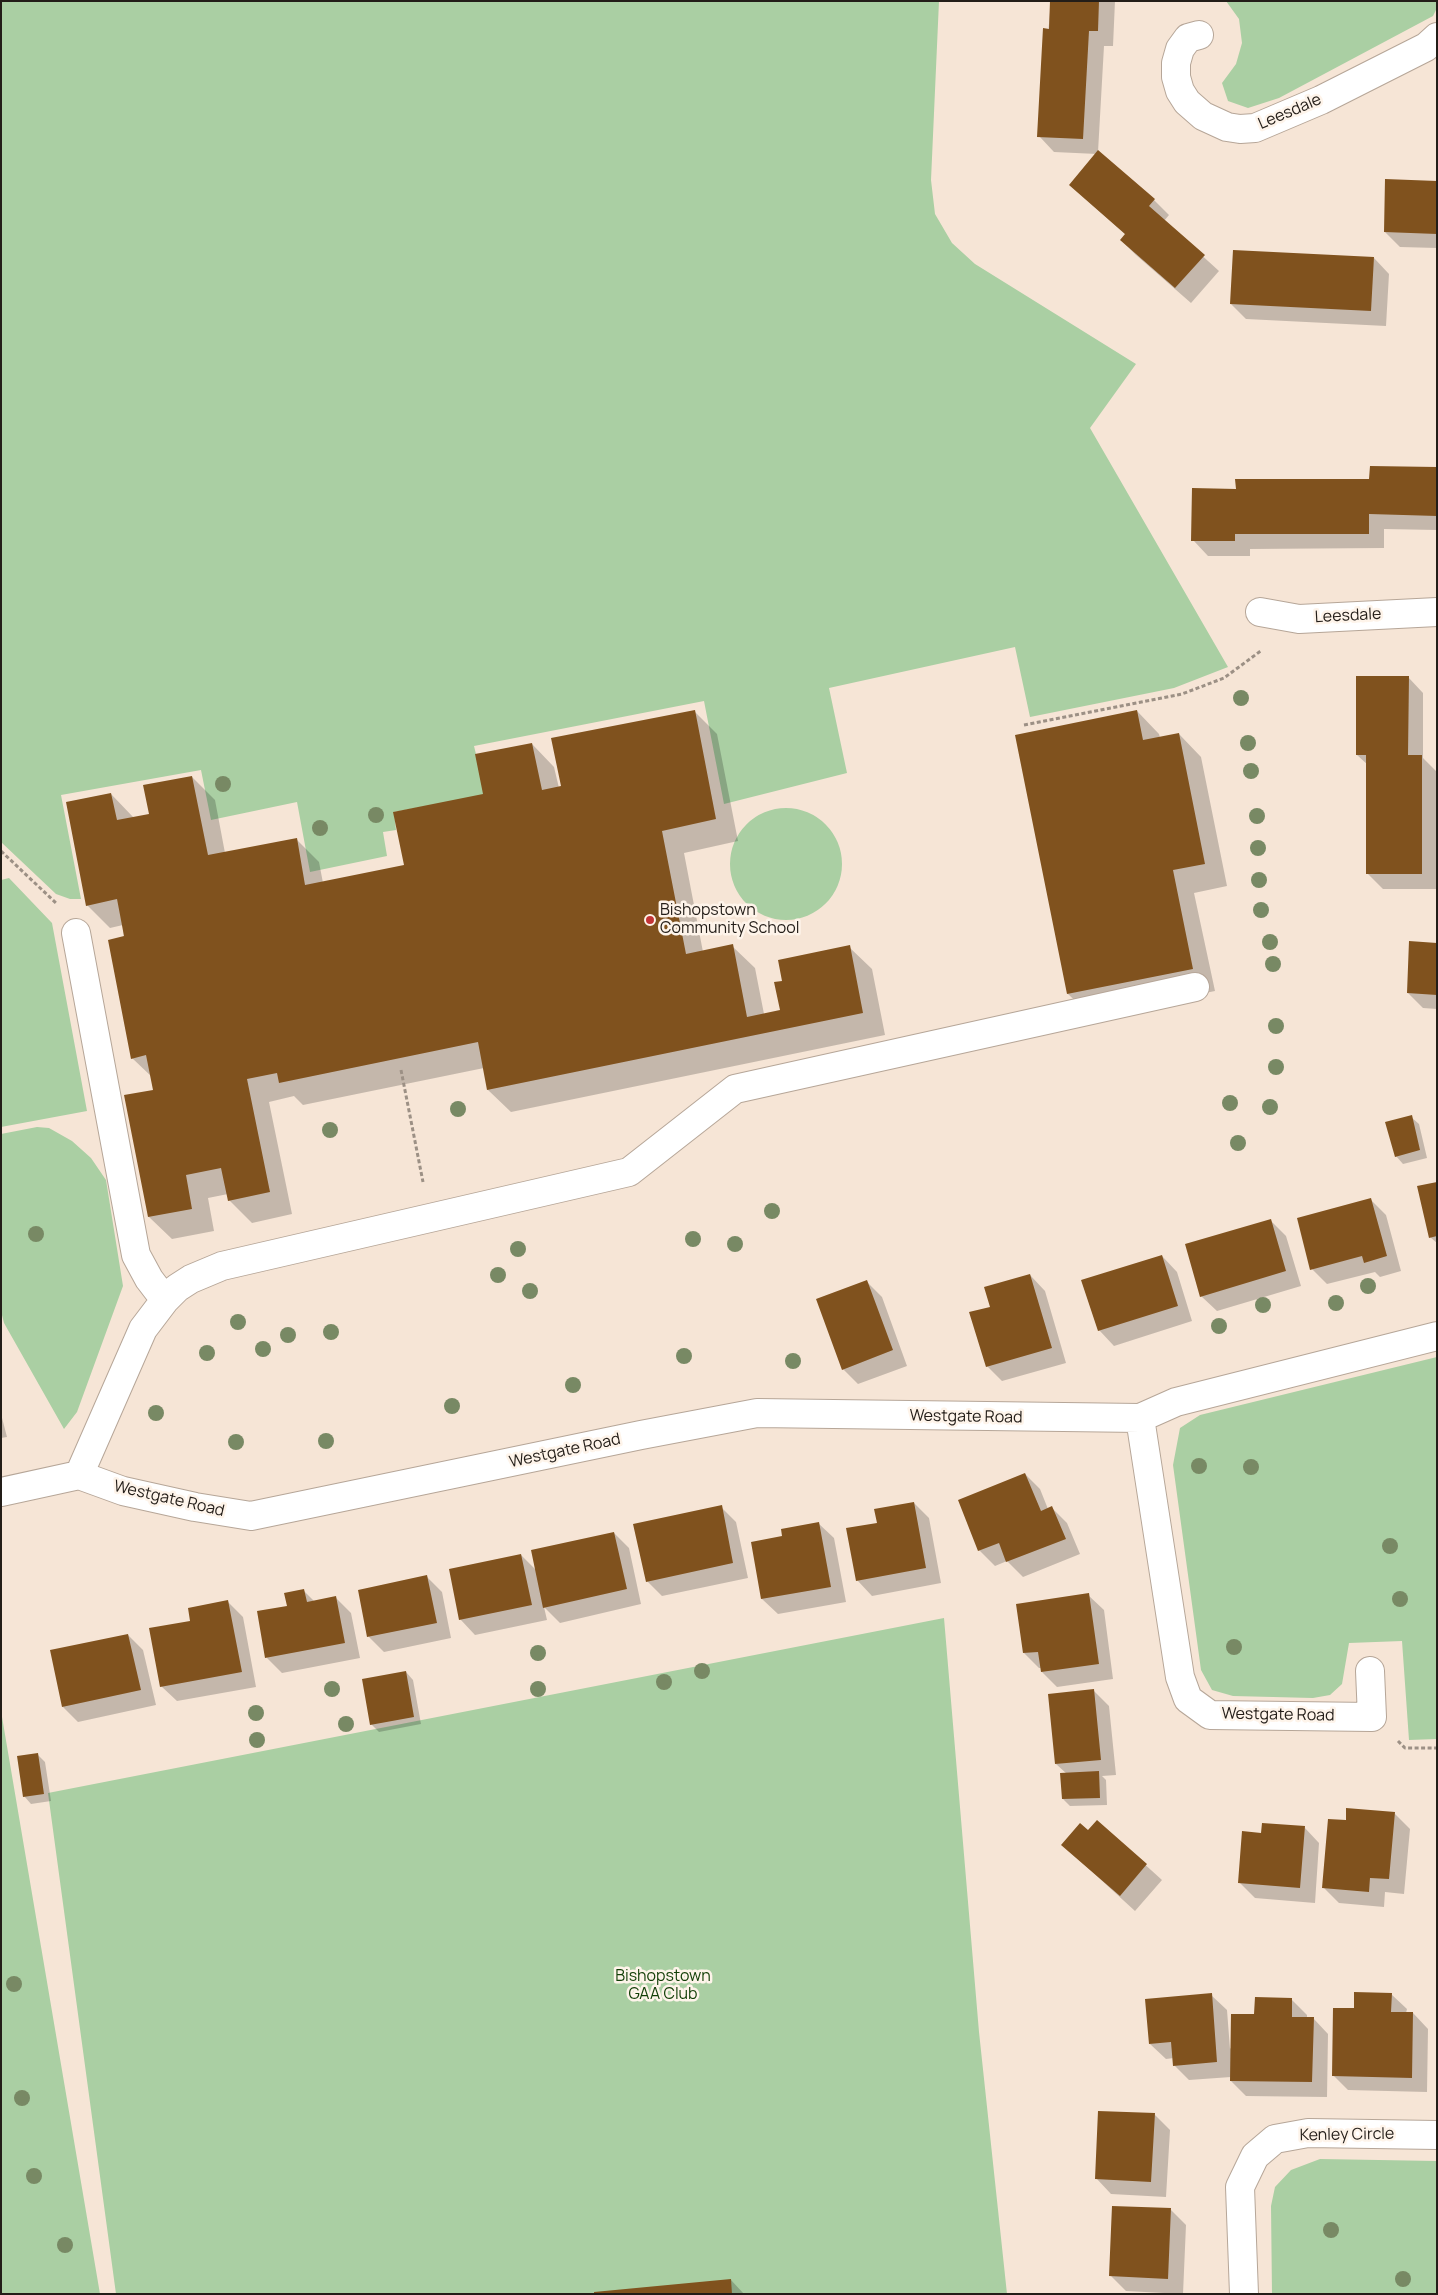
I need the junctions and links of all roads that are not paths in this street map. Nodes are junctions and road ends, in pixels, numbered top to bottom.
1 (1199, 35) dead end
2 (1437, 37) edge
3 (1260, 612) dead end
4 (1437, 612) edge
5 (76, 933) road end
6 (1195, 987) dead end
7 (165, 1300) junction
8 (1437, 1336) edge
9 (1140, 1418) junction
10 (79, 1475) junction
11 (1, 1492) edge
12 (1370, 1671) dead end
13 (1437, 2135) edge
14 (1244, 2294) edge

1 - 2 street, Leesdale
3 - 4 street, Leesdale
5 - 7 street
6 - 7 street
7 - 10 street
8 - 9 street, Westgate Road
9 - 10 street, Westgate Road
9 - 12 street, Westgate Road
10 - 11 street
13 - 14 street, Kenley Circle

